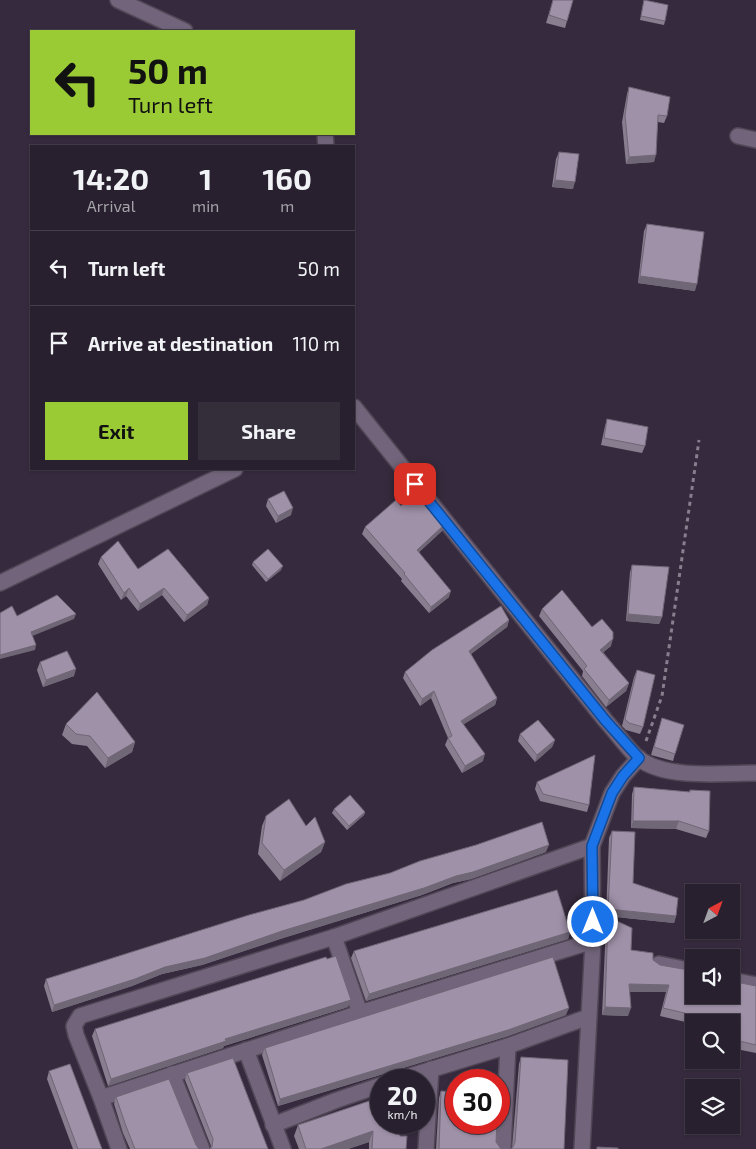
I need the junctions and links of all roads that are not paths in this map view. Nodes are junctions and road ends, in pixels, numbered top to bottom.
1 (118, 0) edge
2 (183, 30) edge
3 (738, 136) dead end
4 (756, 140) edge
5 (355, 410) edge
6 (233, 470) edge
7 (0, 583) edge
8 (639, 758) junction
9 (756, 773) edge
10 (592, 846) junction
11 (334, 937) junction
12 (593, 941) junction
13 (659, 964) edge
14 (685, 969) edge
15 (740, 982) edge
16 (756, 985) edge
17 (360, 1013) junction
18 (588, 1017) junction
19 (508, 1046) junction
20 (246, 1050) junction
21 (431, 1069) edge
22 (172, 1074) junction
23 (370, 1089) edge
24 (101, 1098) junction
25 (273, 1125) junction
26 (427, 1134) edge
27 (119, 1149) edge
28 (202, 1149) edge
29 (283, 1149) edge
30 (426, 1149) edge
31 (503, 1149) edge
32 (582, 1149) edge

1 - 2 street
3 - 4 street
5 - 8 street
6 - 7 street
8 - 9 street
8 - 10 street
10 - 11 street
10 - 12 street
11 - 17 street
11 - 24 street
12 - 17 street
12 - 18 street
13 - 14 street
15 - 16 street
17 - 20 street
18 - 19 street
18 - 32 street
19 - 21 street
19 - 31 street
20 - 22 street
20 - 25 street
22 - 24 street
22 - 28 street
23 - 25 street
24 - 27 street
25 - 29 street
26 - 30 street

